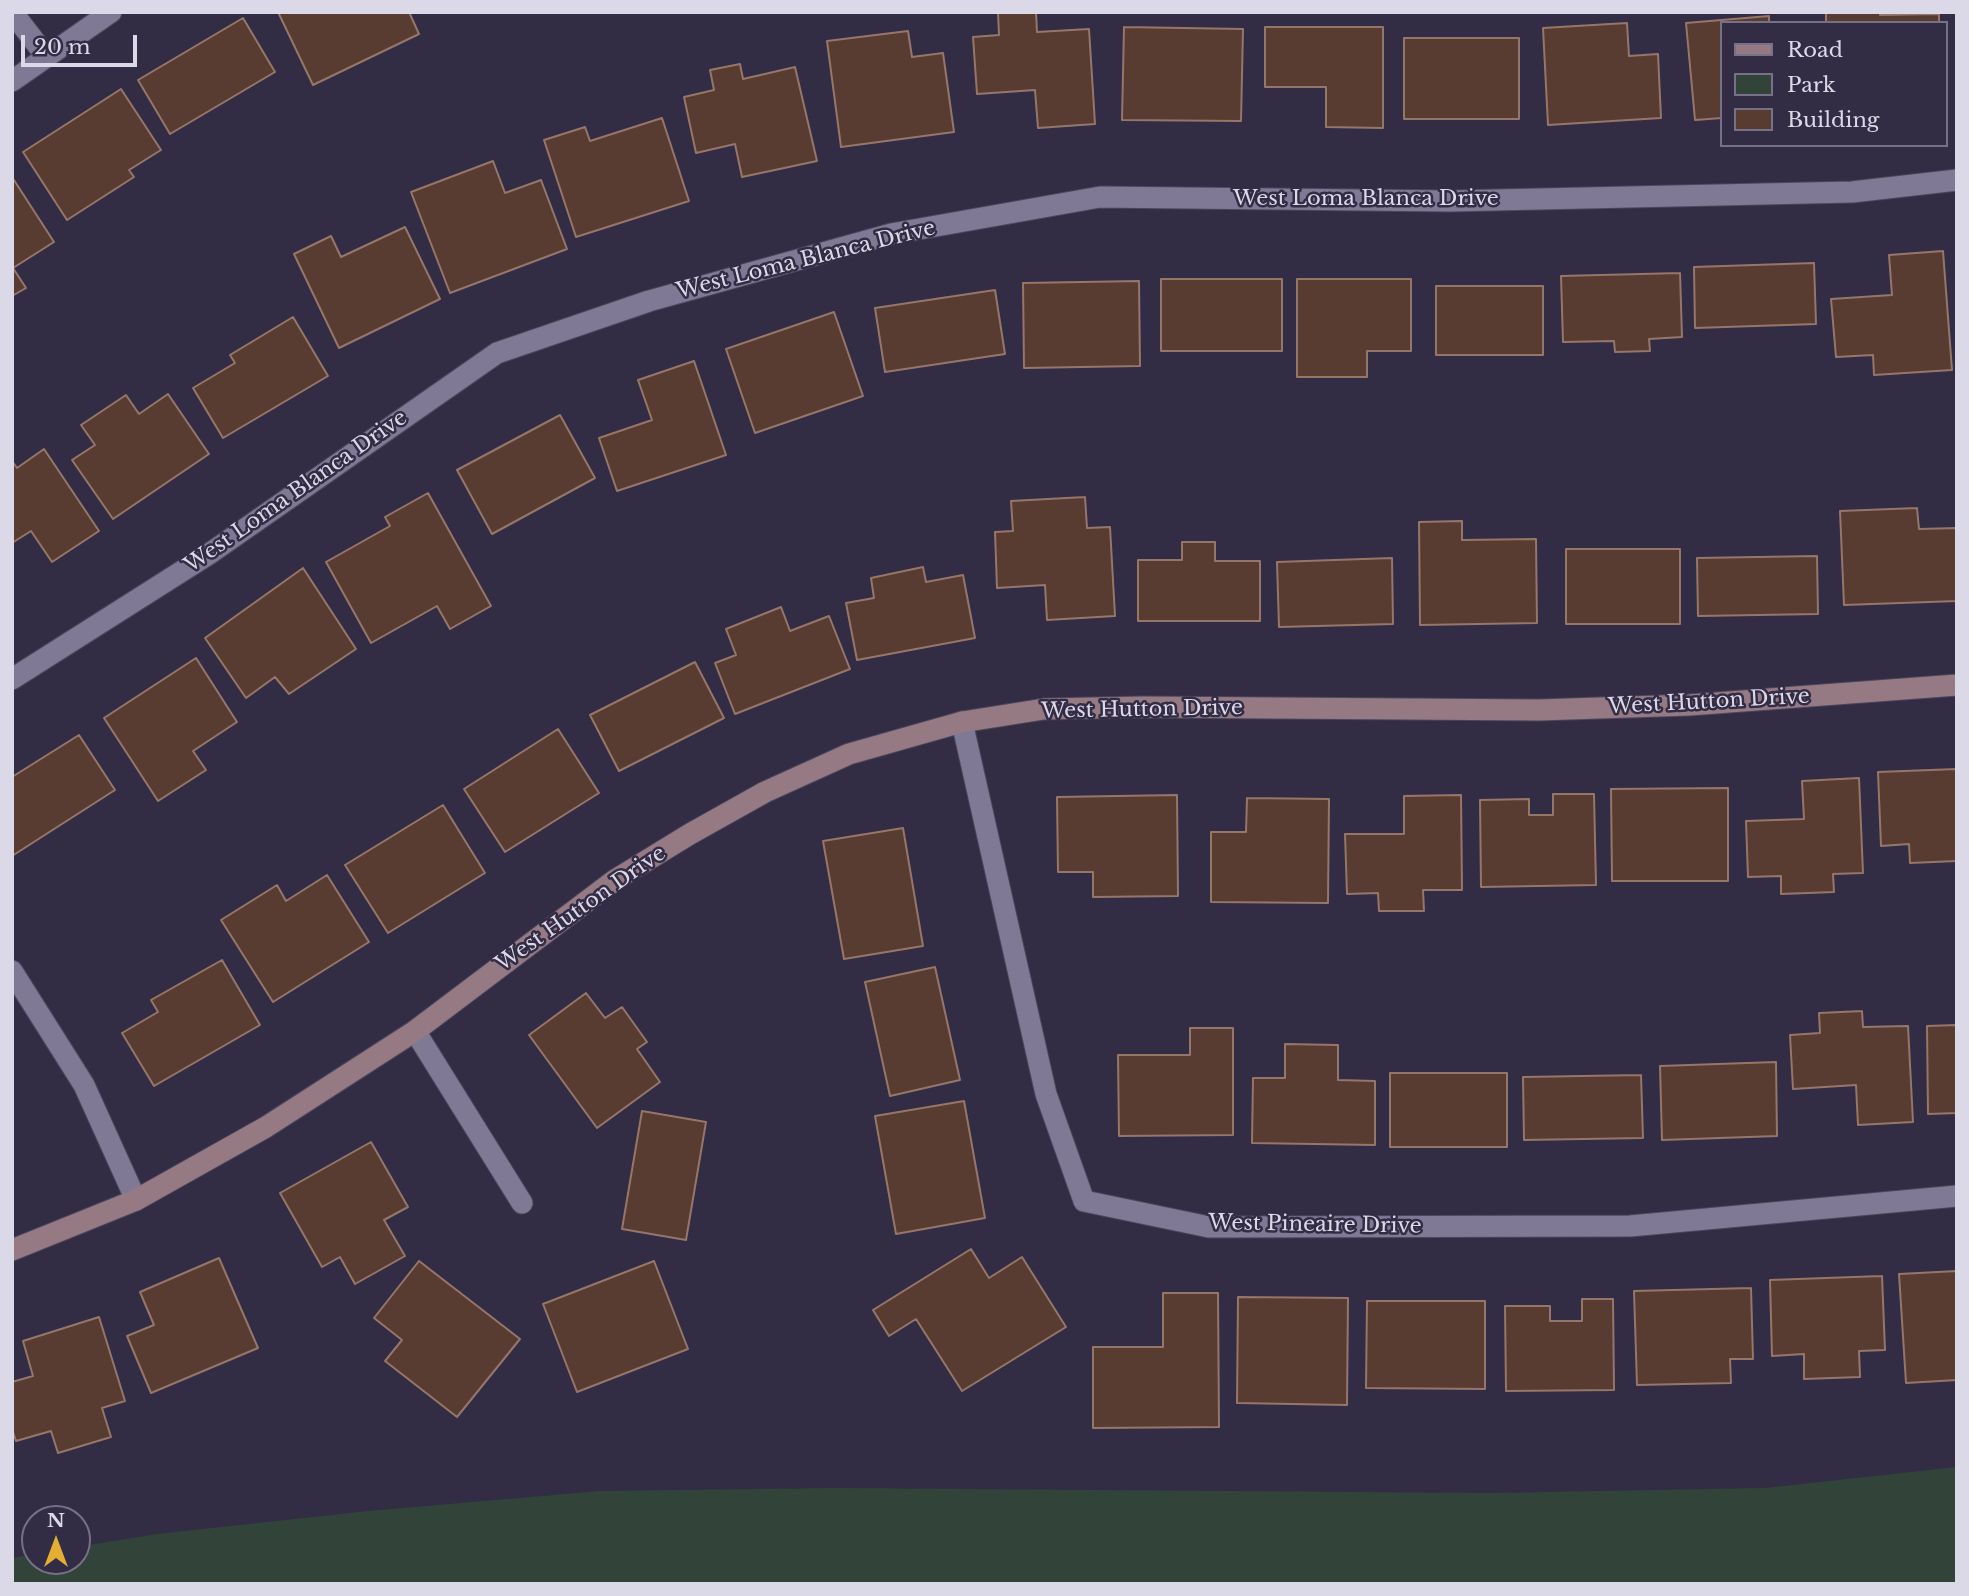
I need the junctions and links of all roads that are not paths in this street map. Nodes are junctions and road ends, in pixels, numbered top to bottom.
1 (12, 12) edge
2 (111, 12) edge
3 (46, 56) junction
4 (12, 81) edge
5 (1957, 180) edge
6 (12, 678) edge
7 (1957, 685) edge
8 (962, 722) junction
9 (12, 971) edge
10 (415, 1031) junction
11 (1957, 1196) edge
12 (136, 1200) junction
13 (522, 1203) dead end
14 (12, 1250) edge

1 - 3 street
2 - 3 street
3 - 4 street
5 - 6 street, West Loma Blanca Drive
7 - 8 street, West Hutton Drive
8 - 10 street, West Hutton Drive
8 - 11 street, West Pineaire Drive
9 - 12 street
10 - 12 street, West Hutton Drive
10 - 13 street
12 - 14 street, West Hutton Drive

